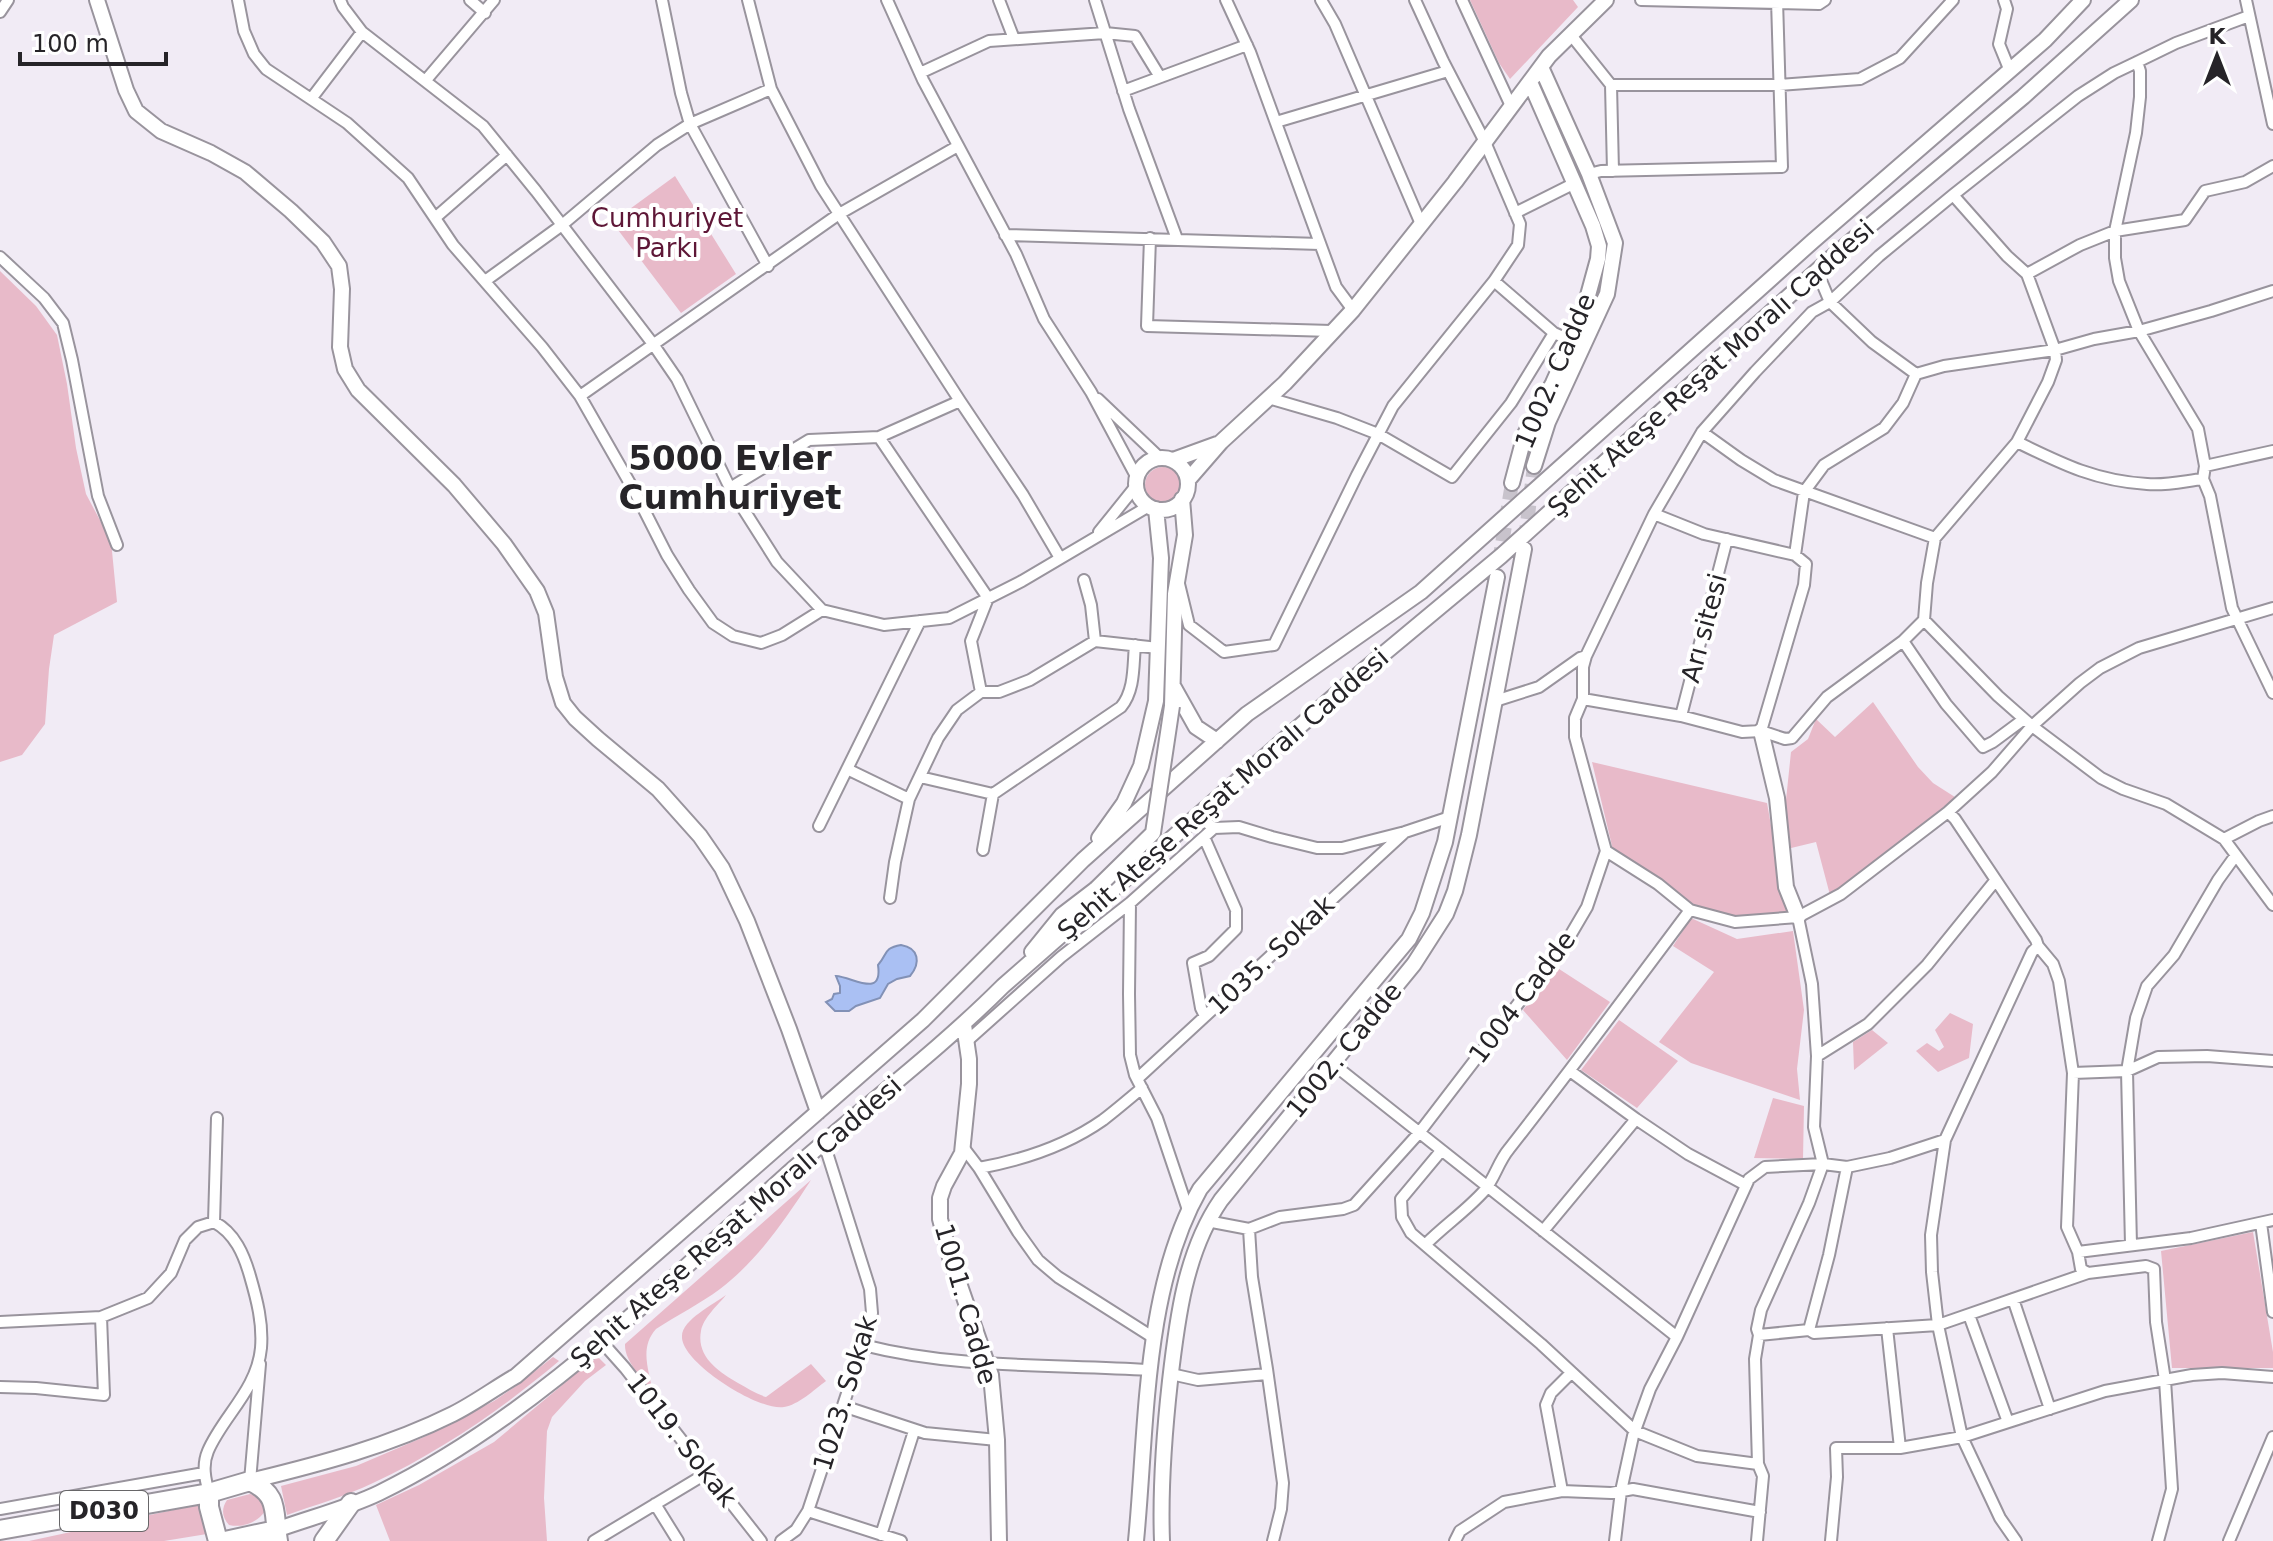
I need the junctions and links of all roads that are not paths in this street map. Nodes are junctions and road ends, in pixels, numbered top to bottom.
1 (8, 0) edge
2 (97, 0) edge
3 (238, 0) edge
4 (340, 0) edge
5 (470, 0) edge
6 (494, 0) edge
7 (662, 0) edge
8 (748, 0) edge
9 (887, 0) edge
10 (999, 0) edge
11 (1095, 0) edge
12 (1226, 0) edge
13 (1321, 0) edge
14 (1415, 0) edge
15 (1462, 0) edge
16 (1641, 0) edge
17 (1825, 0) edge
18 (1953, 0) edge
19 (2004, 0) edge
20 (2083, 0) edge
21 (2131, 0) edge
22 (2246, 0) edge
23 (1777, 2) edge
24 (1597, 3) edge
25 (0, 12) edge
26 (485, 13) junction
27 (2249, 16) junction
28 (362, 32) junction
29 (1105, 33) junction
30 (1571, 35) junction
31 (1014, 39) junction
32 (1247, 45) junction
33 (2137, 62) junction
34 (1541, 67) junction
35 (1448, 71) junction
36 (2010, 71) junction
37 (920, 73) junction
38 (1160, 77) junction
39 (426, 80) junction
40 (1530, 82) junction
41 (1611, 85) junction
42 (1779, 85) junction
43 (771, 89) junction
44 (1123, 91) junction
45 (1366, 96) junction
46 (311, 99) junction
47 (1511, 106) junction
48 (1276, 122) junction
49 (690, 124) junction
50 (2273, 124) edge
51 (1485, 142) junction
52 (958, 146) junction
53 (507, 155) junction
54 (2273, 166) edge
55 (1613, 171) junction
56 (1589, 174) junction
57 (1573, 184) junction
58 (1953, 195) junction
59 (1515, 213) junction
60 (839, 214) junction
61 (435, 218) junction
62 (1421, 224) junction
63 (562, 225) junction
64 (2115, 231) junction
65 (1005, 235) junction
66 (1150, 238) junction
67 (1177, 239) junction
68 (1320, 244) junction
69 (0, 257) edge
70 (768, 266) junction
71 (1817, 271) junction
72 (2027, 274) junction
73 (485, 281) junction
74 (1494, 281) junction
75 (2273, 291) edge
76 (1830, 302) junction
77 (1353, 310) junction
78 (1332, 331) junction
79 (2139, 331) junction
80 (1554, 333) junction
81 (1578, 343) junction
82 (653, 344) junction
83 (2055, 350) junction
84 (1916, 374) junction
85 (1091, 392) junction
86 (580, 396) junction
87 (1268, 398) junction
88 (960, 401) junction
89 (1702, 432) junction
90 (1378, 434) junction
91 (879, 437) junction
92 (1221, 442) junction
93 (2017, 442) junction
94 (2273, 451) edge
95 (1167, 459) junction
96 (1534, 466) tunnel mouth
97 (2205, 466) junction
98 (2203, 479) junction
99 (1188, 480) junction
100 (1137, 482) junction
101 (1512, 483) tunnel mouth
102 (730, 488) junction
103 (1804, 492) junction
104 (1182, 499) junction
105 (1153, 507) junction
106 (1654, 514) junction
107 (1095, 537) junction
108 (1935, 538) junction
109 (1727, 539) junction
110 (117, 545) dead end
111 (1524, 549) tunnel mouth
112 (1795, 555) junction
113 (1060, 558) junction
114 (1497, 577) tunnel mouth
115 (1178, 579) junction
116 (1084, 580) dead end
117 (988, 598) junction
118 (2273, 608) edge
119 (822, 610) junction
120 (2236, 618) junction
121 (1924, 620) junction
122 (920, 621) junction
123 (1095, 641) junction
124 (1903, 641) junction
125 (1135, 645) junction
126 (1158, 648) junction
127 (1586, 656) junction
128 (1173, 686) junction
129 (981, 692) junction
130 (2273, 693) edge
131 (1473, 697) junction
132 (1583, 699) junction
133 (1495, 701) junction
134 (1681, 716) junction
135 (2028, 722) junction
136 (1761, 731) junction
137 (1217, 741) junction
138 (847, 769) junction
139 (920, 777) junction
140 (993, 794) junction
141 (909, 799) junction
142 (1948, 812) junction
143 (1198, 816) junction
144 (2273, 816) edge
145 (1450, 817) junction
146 (1472, 821) junction
147 (819, 826) dead end
148 (1214, 828) junction
149 (1405, 832) junction
150 (1204, 837) junction
151 (2224, 839) junction
152 (983, 850) dead end
153 (1606, 851) junction
154 (2236, 855) junction
155 (1083, 860) junction
156 (1995, 881) junction
157 (890, 898) dead end
158 (1130, 903) junction
159 (2273, 905) edge
160 (1690, 910) junction
161 (1798, 917) junction
162 (2038, 946) junction
163 (1003, 986) junction
164 (1205, 1016) junction
165 (964, 1025) junction
166 (967, 1041) junction
167 (1315, 1051) junction
168 (1817, 1056) junction
169 (2273, 1061) edge
170 (1333, 1064) junction
171 (1570, 1071) junction
172 (2127, 1071) junction
173 (2073, 1073) junction
174 (1140, 1084) junction
175 (818, 1112) junction
176 (217, 1118) dead end
177 (1636, 1119) junction
178 (1419, 1133) junction
179 (1945, 1140) junction
180 (824, 1143) junction
181 (963, 1147) junction
182 (1441, 1151) junction
183 (1823, 1164) junction
184 (1847, 1167) junction
185 (979, 1168) junction
186 (1746, 1185) junction
187 (1487, 1187) junction
188 (1188, 1210) junction
189 (2273, 1220) edge
190 (1207, 1221) junction
191 (214, 1222) junction
192 (2261, 1223) junction
193 (1249, 1229) junction
194 (1543, 1231) junction
195 (1426, 1244) junction
196 (2131, 1245) junction
197 (2078, 1252) junction
198 (2088, 1273) junction
199 (2013, 1299) junction
200 (2273, 1312) edge
201 (1969, 1315) junction
202 (101, 1317) junction
203 (0, 1322) edge
204 (1938, 1325) junction
205 (1887, 1328) junction
206 (1809, 1330) junction
207 (1759, 1335) junction
208 (1677, 1337) junction
209 (1154, 1338) junction
210 (601, 1341) junction
211 (863, 1345) junction
212 (261, 1351) junction
213 (989, 1365) junction
214 (1149, 1370) junction
215 (1571, 1373) junction
216 (1171, 1374) junction
217 (1267, 1374) junction
218 (2273, 1377) edge
219 (2165, 1380) junction
220 (0, 1387) edge
221 (843, 1406) junction
222 (2050, 1409) junction
223 (2008, 1422) junction
224 (914, 1431) junction
225 (1635, 1431) junction
226 (1962, 1437) junction
227 (2273, 1437) edge
228 (997, 1440) junction
229 (1900, 1448) junction
230 (1758, 1464) junction
231 (204, 1473) junction
232 (707, 1473) junction
233 (250, 1481) junction
234 (1562, 1491) junction
235 (1621, 1491) junction
236 (209, 1493) junction
237 (351, 1503) junction
238 (655, 1504) junction
239 (0, 1509) edge
240 (808, 1511) junction
241 (1760, 1512) junction
242 (0, 1530) edge
243 (796, 1530) junction
244 (881, 1535) junction
245 (277, 1536) edge
246 (218, 1541) edge
247 (225, 1541) edge
248 (324, 1541) edge
249 (594, 1541) edge
250 (678, 1541) edge
251 (761, 1541) edge
252 (781, 1541) edge
253 (806, 1541) edge
254 (901, 1541) edge
255 (999, 1541) edge
256 (1136, 1541) edge
257 (1162, 1541) edge
258 (1273, 1541) edge
259 (1455, 1541) edge
260 (1615, 1541) edge
261 (1757, 1541) edge
262 (1831, 1541) edge
263 (2016, 1541) edge
264 (2158, 1541) edge
265 (2229, 1541) edge

1 - 25 street
2 - 175 main road
3 - 46 street
4 - 28 street
5 - 26 street
6 - 26 street
7 - 49 street
8 - 43 street
9 - 37 street
10 - 31 street
11 - 29 street
12 - 32 street
13 - 45 street
14 - 35 street
15 - 47 street
16 - 23 street
17 - 23 street
18 - 42 street
19 - 36 street
20 - 36 main road
21 - 71 main road, Şehit Ateşe Reşat Moralı Caddesi
22 - 27 street
23 - 42 street
24 - 30 main road
26 - 39 street
27 - 33 street
27 - 50 street
28 - 39 street
28 - 46 street
29 - 31 street
29 - 38 street
29 - 44 street
30 - 34 main road
30 - 41 street
31 - 37 street
32 - 38 street
32 - 48 street
33 - 58 street
33 - 64 street
34 - 40 main road
34 - 56 main road, 1002. Cadde
35 - 45 street
35 - 51 street
36 - 137 main road
37 - 52 street
38 - 44 street
39 - 53 street
40 - 47 main road
40 - 57 main road, 1002. Cadde
41 - 42 street
41 - 55 street
42 - 55 street
43 - 49 street
43 - 60 street
44 - 67 street
45 - 48 street
45 - 62 street
46 - 61 street
47 - 51 main road
48 - 68 street
49 - 63 street
49 - 70 street
51 - 59 street
51 - 62 main road
52 - 60 street
52 - 65 street
53 - 61 street
53 - 63 street
54 - 64 street
55 - 56 street
56 - 57 main road
56 - 81 main road, 1002. Cadde
57 - 59 street
57 - 81 main road, 1002. Cadde
58 - 72 street
58 - 76 street
59 - 74 street
60 - 70 street
60 - 88 street
61 - 73 street
62 - 77 main road
63 - 73 street
63 - 82 street
64 - 72 street
64 - 79 street
65 - 66 street
65 - 85 street
66 - 67 street
66 - 78 street
67 - 68 street
68 - 77 street
69 - 110 street
70 - 82 street
71 - 76 street
71 - 143 main road, Şehit Ateşe Reşat Moralı Caddesi
72 - 83 street
73 - 86 street
74 - 80 street
74 - 90 street
75 - 79 street
76 - 84 street
76 - 89 street
77 - 78 main road
78 - 87 main road
79 - 83 street
79 - 97 street
80 - 81 street
80 - 90 street
81 - 96 main road, 1002. Cadde
81 - 101 main road, 1002. Cadde
82 - 86 street
82 - 102 street
83 - 84 street
83 - 93 street
84 - 103 street
85 - 95 street
85 - 100 street
86 - 119 street
87 - 90 street
87 - 92 main road
88 - 91 street
88 - 113 street
89 - 103 street
89 - 106 street
90 - 115 street
91 - 102 street
91 - 117 street
92 - 95 main road
92 - 99 main road
93 - 98 street
93 - 108 street
94 - 97 street
95 - 99 main road
95 - 100 main road
97 - 98 street
98 - 120 street
99 - 104 main road
100 - 105 main road
100 - 107 street
102 - 119 street
103 - 108 street
103 - 112 street
104 - 105 main road
104 - 115 main road
105 - 107 street
105 - 126 main road
106 - 109 street
106 - 127 street
107 - 113 street
108 - 121 street
109 - 112 street
109 - 134 street, Arı sitesi
111 - 133 main road, 1002. Cadde
112 - 136 street
113 - 117 street
114 - 131 main road, 1002. Cadde
115 - 128 main road
116 - 123 street
117 - 122 street
117 - 129 street
118 - 120 street
119 - 122 street
120 - 130 street
120 - 135 street
121 - 124 street
121 - 135 street
122 - 138 street
123 - 125 street
123 - 129 street
124 - 135 street
124 - 136 street
125 - 126 street
125 - 140 street
126 - 155 main road
127 - 132 street
127 - 133 street
128 - 137 main road
128 - 163 main road, bridge
129 - 139 street
131 - 133 main road
131 - 145 main road, 1002. Cadde
132 - 134 street
132 - 153 street
133 - 146 main road, 1002. Cadde
134 - 136 street
135 - 142 street
135 - 151 street
136 - 161 main road
137 - 155 main road
138 - 141 street
138 - 147 street
139 - 140 street
139 - 141 street
140 - 152 street
141 - 157 street
142 - 156 street
142 - 161 street
143 - 148 street
143 - 163 main road, Şehit Ateşe Reşat Moralı Caddesi
144 - 151 street
145 - 146 main road
145 - 149 street
145 - 167 main road, 1002. Cadde
146 - 170 main road, 1002. Cadde
148 - 149 street
148 - 150 street
149 - 164 street, 1035. Sokak
150 - 158 street
150 - 164 street
151 - 154 street
153 - 160 street
153 - 178 street, 1004 Cadde
154 - 159 street
154 - 172 street
155 - 175 main road
156 - 162 street
156 - 168 street
158 - 166 street
158 - 174 street
160 - 161 street
160 - 171 street
161 - 168 street
162 - 173 street
162 - 179 street
163 - 165 main road, Şehit Ateşe Reşat Moralı Caddesi
164 - 174 street, 1035. Sokak
165 - 166 main road, 1001. Cadde
165 - 180 main road, Şehit Ateşe Reşat Moralı Caddesi
166 - 181 main road, 1001. Cadde
167 - 170 main road
167 - 188 main road, 1002. Cadde
168 - 183 street
169 - 172 street
170 - 178 street
170 - 190 main road, 1002. Cadde
171 - 177 street
171 - 187 street
172 - 173 street
172 - 196 street
173 - 197 street
174 - 185 street, 1035. Sokak
174 - 188 street
175 - 233 main road
176 - 191 street
177 - 186 street
177 - 194 street
178 - 182 street
178 - 193 street, 1004 Cadde
179 - 184 street
179 - 204 street
180 - 210 main road, Şehit Ateşe Reşat Moralı Caddesi
180 - 211 street, 1023. Sokak
181 - 185 street
181 - 213 main road, 1001. Cadde
182 - 187 street
182 - 195 street
183 - 184 street
183 - 186 street
183 - 207 street
184 - 206 street
185 - 209 street
186 - 208 street
187 - 194 street
187 - 195 street
188 - 190 main road
188 - 209 main road, 1002. Cadde
189 - 192 street
190 - 193 street
190 - 216 main road, 1002. Cadde
191 - 202 street
191 - 212 street
192 - 196 street
192 - 200 street
193 - 217 street
194 - 208 street
195 - 215 street
196 - 197 street
197 - 198 street
198 - 199 street
198 - 219 street
199 - 201 street
199 - 222 street
201 - 204 street
201 - 223 street
202 - 203 street
202 - 220 street
204 - 205 street
204 - 226 street
205 - 206 street
205 - 229 street
206 - 207 street
207 - 230 street
208 - 225 street
209 - 214 main road, 1002. Cadde
210 - 232 street, 1019. Sokak
210 - 237 main road, Şehit Ateşe Reşat Moralı Caddesi
211 - 213 street
211 - 221 street, 1023. Sokak
212 - 231 street
212 - 233 street
213 - 214 street
213 - 228 main road, 1001. Cadde
214 - 216 main road
214 - 256 main road, 1002. Cadde
215 - 225 street
215 - 234 street
216 - 217 street
216 - 257 main road, 1002. Cadde
217 - 258 street
218 - 219 street
219 - 222 street
219 - 264 street
221 - 224 street
221 - 240 street, 1023. Sokak
222 - 223 street
223 - 226 street
224 - 228 street
224 - 244 street
225 - 230 street
225 - 235 street
226 - 229 street
226 - 263 street
227 - 265 street
228 - 255 main road, 1001. Cadde
229 - 262 street
230 - 241 street
231 - 236 street
231 - 239 street
232 - 238 street
232 - 251 street, 1019. Sokak
233 - 236 highway, D030
233 - 245 highway
234 - 235 street
234 - 259 street
235 - 241 street
235 - 260 street
236 - 242 highway, D030
236 - 246 highway
237 - 245 main road, Şehit Ateşe Reşat Moralı Caddesi
237 - 248 highway
238 - 249 street
238 - 250 street
240 - 243 street, 1023. Sokak
240 - 244 street
241 - 261 street
243 - 252 street, 1023. Sokak
243 - 253 street
244 - 254 street
245 - 247 highway

